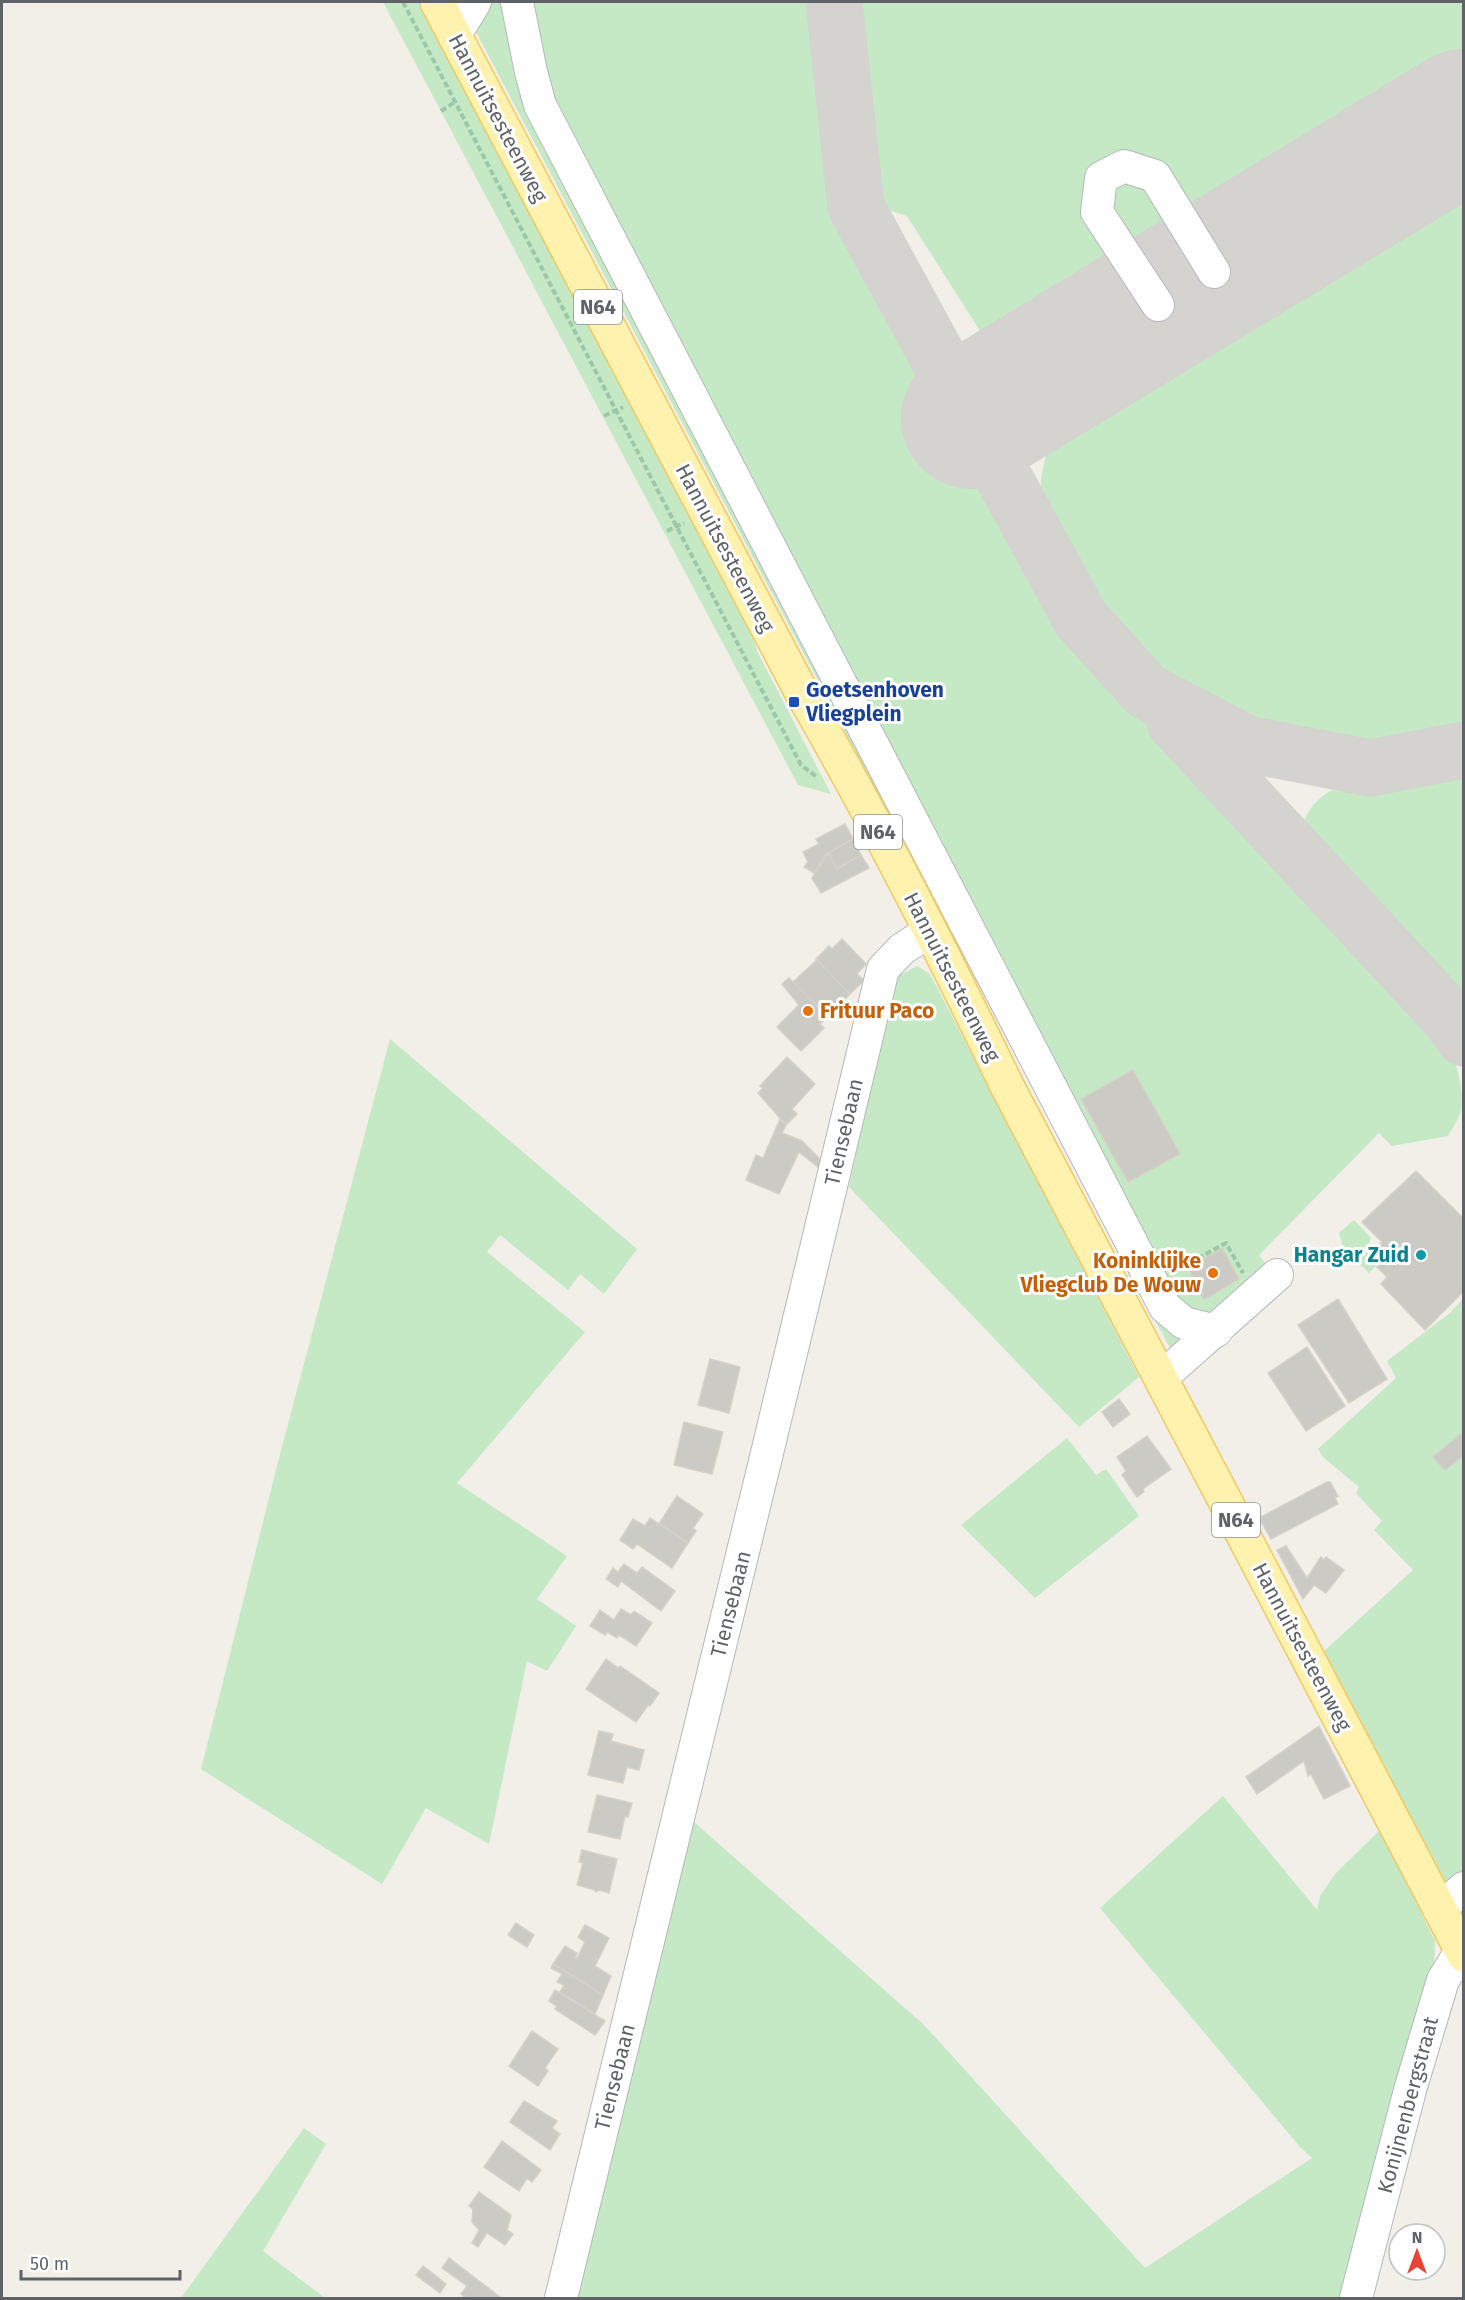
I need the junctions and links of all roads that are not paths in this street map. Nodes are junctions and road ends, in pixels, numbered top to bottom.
1 (437, 2) edge
2 (476, 2) edge
3 (517, 2) edge
4 (455, 35) junction
5 (1214, 272) dead end
6 (1158, 305) dead end
7 (930, 931) junction
8 (1266, 1285) road end
9 (1216, 1331) junction
10 (1161, 1378) junction
11 (1464, 1888) edge
12 (1439, 1909) junction
13 (1462, 1953) edge
14 (561, 2298) edge
15 (1356, 2298) edge

1 - 4 main road, Hannuitsesteenweg / N64
2 - 4 street
3 - 9 street
4 - 7 main road, Hannuitsesteenweg / N64
5 - 6 street
7 - 10 main road, Hannuitsesteenweg / N64
7 - 14 street, Tiensebaan
8 - 9 street
9 - 10 street
10 - 12 main road, Hannuitsesteenweg / N64
11 - 12 street
12 - 13 main road, Hannuitsesteenweg / N64
13 - 15 street, Konijnenbergstraat

